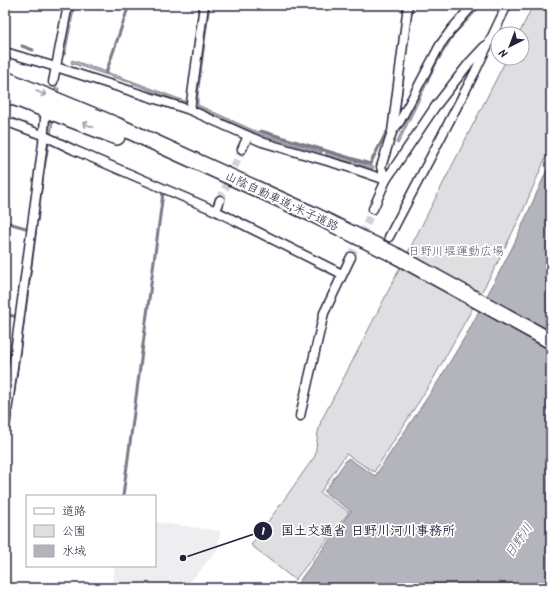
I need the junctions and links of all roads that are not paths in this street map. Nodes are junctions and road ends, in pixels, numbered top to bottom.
1 (68, 5) edge
2 (204, 5) edge
3 (408, 5) edge
4 (473, 5) edge
5 (507, 5) edge
6 (497, 26) edge
7 (490, 41) edge
8 (490, 42) edge
9 (5, 52) edge
10 (56, 67) junction
11 (5, 79) edge
12 (53, 82) dead end
13 (5, 94) edge
14 (190, 110) junction
15 (44, 118) dead end
16 (5, 121) edge
17 (392, 132) junction
18 (46, 136) junction
19 (248, 136) junction
20 (242, 149) tunnel mouth
21 (386, 180) junction
22 (220, 200) tunnel mouth
23 (373, 209) tunnel mouth
24 (216, 211) junction
25 (390, 237) dead end
26 (350, 257) tunnel mouth
27 (394, 258) junction
28 (342, 274) junction
29 (551, 341) edge
30 (551, 348) edge
31 (300, 416) dead end
32 (5, 426) edge

1 - 10 street
2 - 14 street
3 - 17 street
4 - 17 street
5 - 6 street
7 - 21 street
8 - 25 street
9 - 10 street
10 - 12 street
10 - 14 street
11 -> 27 highway, 山陰自動車道;米子道路
27 -> 13 highway, 山陰自動車道;米子道路
14 - 19 street
15 - 18 street
16 - 18 street
17 - 21 street
18 - 24 street
18 - 32 street
19 - 20 street
19 - 21 street
21 - 23 street
22 - 24 street
24 - 28 street
26 - 28 street
27 - 29 highway, 山陰自動車道;米子道路
27 - 30 highway, 山陰自動車道;米子道路
28 - 31 street

